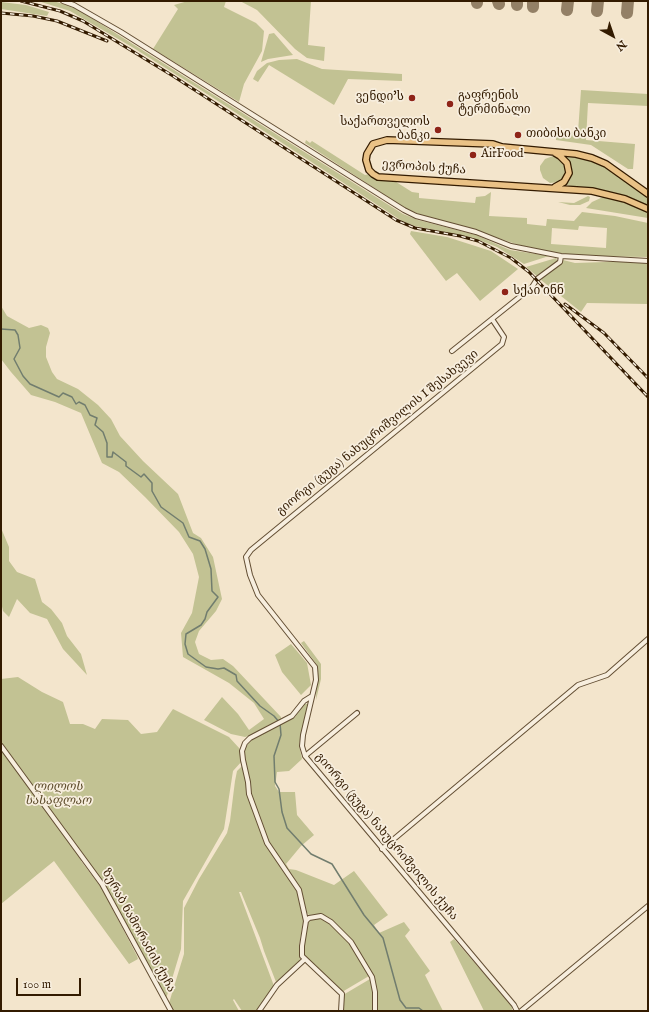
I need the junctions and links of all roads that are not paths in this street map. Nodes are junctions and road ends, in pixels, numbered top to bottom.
1 (63, 1) edge
2 (552, 152) junction
3 (555, 188) junction
4 (648, 194) edge
5 (648, 209) edge
6 (561, 256) junction
7 (648, 261) edge
8 (492, 320) junction
9 (452, 351) dead end
10 (246, 557) joint
11 (648, 639) edge
12 (312, 696) junction
13 (357, 713) dead end
14 (1, 746) edge
15 (305, 756) junction
16 (382, 849) junction
17 (648, 906) edge
18 (306, 921) junction
19 (304, 959) junction
20 (171, 1011) edge
21 (259, 1011) edge
22 (341, 1011) edge
23 (375, 1011) edge
24 (517, 1011) edge
25 (522, 1011) edge

1 - 6 street
2 - 3 main road
2 - 3 main road, ევროპის ქუჩა
2 - 4 main road, ევროპის ქუჩა
3 - 5 main road, ევროპის ქუჩა
6 - 7 street
6 - 8 street
8 - 9 street
8 - 10 street, გიორგი (გუგა) ნახუცრიშვილის I შესახვევი
10 - 12 street, გიორგი (გუგა) ნახუცრიშვილის ქუჩა
11 - 16 street
12 - 15 street, გიორგი (გუგა) ნახუცრიშვილის ქუჩა
12 - 18 street
13 - 15 street
14 - 20 street, ზურაბ ნამორაძის ქუჩა
15 - 16 street, გიორგი (გუგა) ნახუცრიშვილის ქუჩა
16 - 24 street, გიორგი (გუგა) ნახუცრიშვილის ქუჩა
17 - 25 street
18 - 19 street
18 - 23 street
19 - 21 street
19 - 22 street

